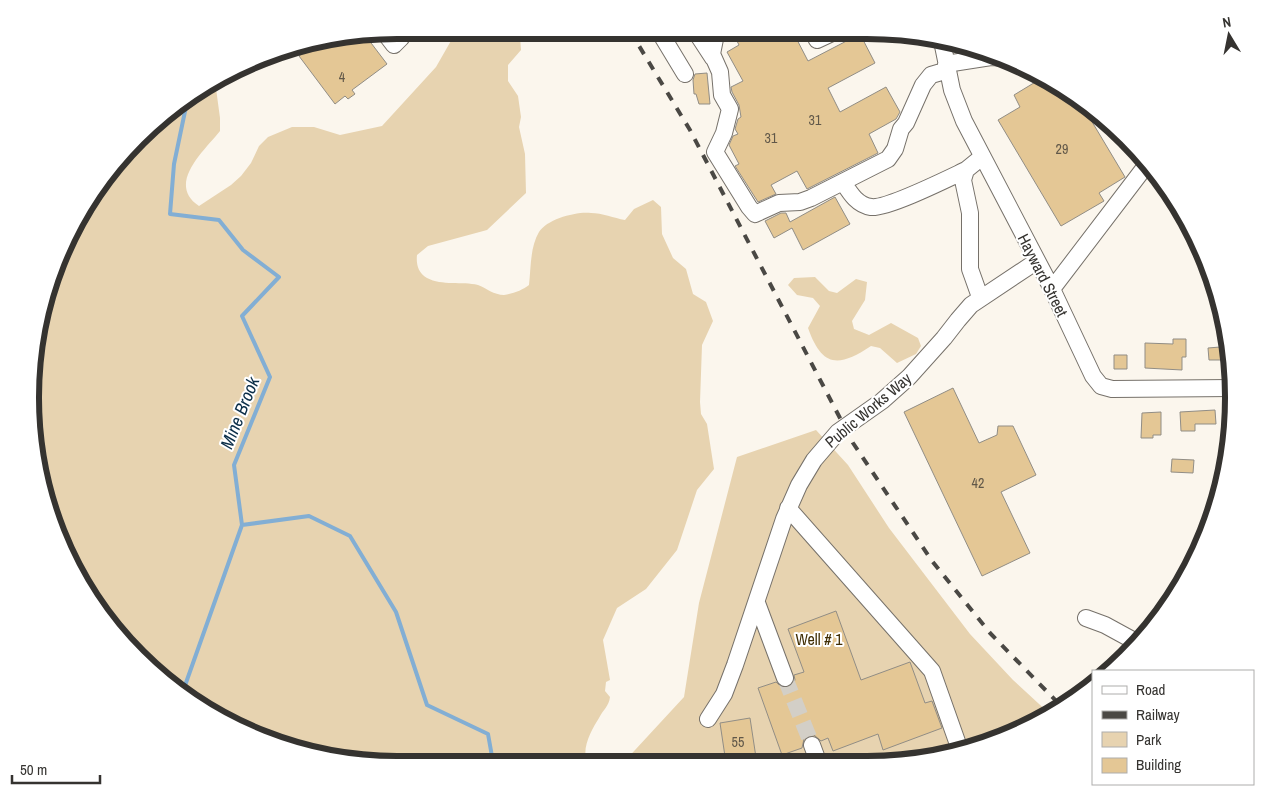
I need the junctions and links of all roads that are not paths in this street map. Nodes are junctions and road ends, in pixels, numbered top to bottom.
1 (390, 39) edge
2 (399, 39) edge
3 (664, 39) edge
4 (701, 39) edge
5 (716, 39) edge
6 (943, 48) edge
7 (713, 58) junction
8 (984, 59) edge
9 (947, 67) junction
10 (685, 74) dead end
11 (982, 157) junction
12 (1143, 169) edge
13 (966, 170) junction
14 (843, 182) junction
15 (1037, 261) junction
16 (1052, 289) junction
17 (980, 297) junction
18 (1225, 388) edge
19 (788, 508) junction
20 (757, 603) junction
21 (1086, 618) dead end
22 (1131, 639) edge
23 (785, 678) tunnel mouth
24 (708, 719) dead end
25 (812, 744) tunnel mouth
26 (958, 744) edge
27 (816, 756) edge

1 - 2 street
3 - 10 street
4 - 7 street
5 - 7 street
6 - 9 street, Hayward Street
7 - 14 street
8 - 9 street
9 - 11 street, Hayward Street
9 - 14 street
11 - 13 street
11 - 15 street, Hayward Street
12 - 16 street
13 - 14 street
13 - 17 street
15 - 16 street, Hayward Street
15 - 17 street, Public Works Way
16 - 18 street, Hayward Street
17 - 19 street, Public Works Way
19 - 20 street, Public Works Way
19 - 26 street
20 - 23 street
20 - 24 street, Public Works Way
21 - 22 street
25 - 27 street

